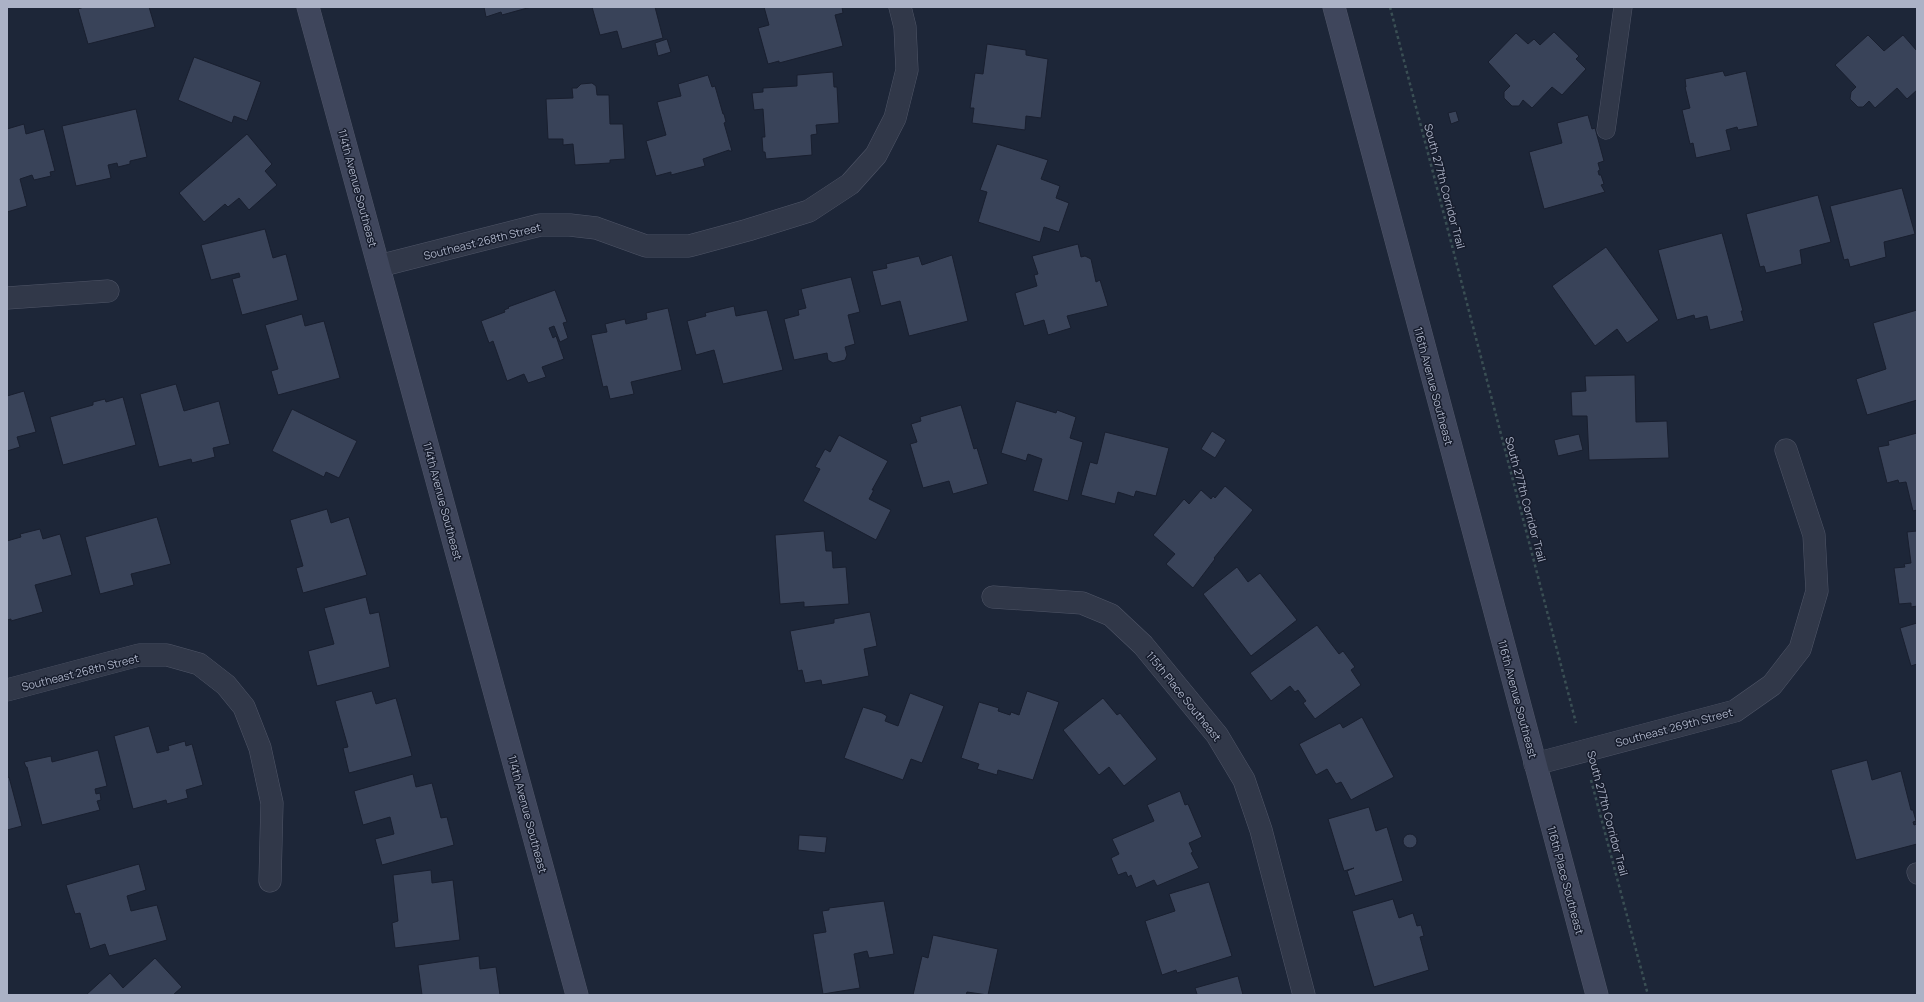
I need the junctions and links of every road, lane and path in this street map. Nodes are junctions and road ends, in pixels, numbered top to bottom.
1 (308, 7) edge
2 (900, 7) edge
3 (1334, 7) edge
4 (1390, 7) edge
5 (1623, 7) edge
6 (1606, 130) dead end
7 (379, 266) junction
8 (108, 291) dead end
9 (7, 298) edge
10 (1786, 450) dead end
11 (993, 596) dead end
12 (7, 690) edge
13 (1583, 752) junction
14 (1535, 764) junction
15 (270, 881) dead end
16 (577, 995) edge
17 (1304, 995) edge
18 (1597, 995) edge
19 (1648, 995) edge

1 - 7 street, 114th Avenue Southeast
2 - 7 street, Southeast 268th Street
3 - 14 street, 116th Avenue Southeast
4 - 13 path, South 277th Corridor Trail
5 - 6 lane
7 - 16 street, 114th Avenue Southeast
8 - 9 street
10 - 13 street, Southeast 269th Street
11 - 17 street, 115th Place Southeast
12 - 15 street, Southeast 268th Street
13 - 14 street, Southeast 269th Street
13 - 19 path, South 277th Corridor Trail
14 - 18 street, 116th Place Southeast

